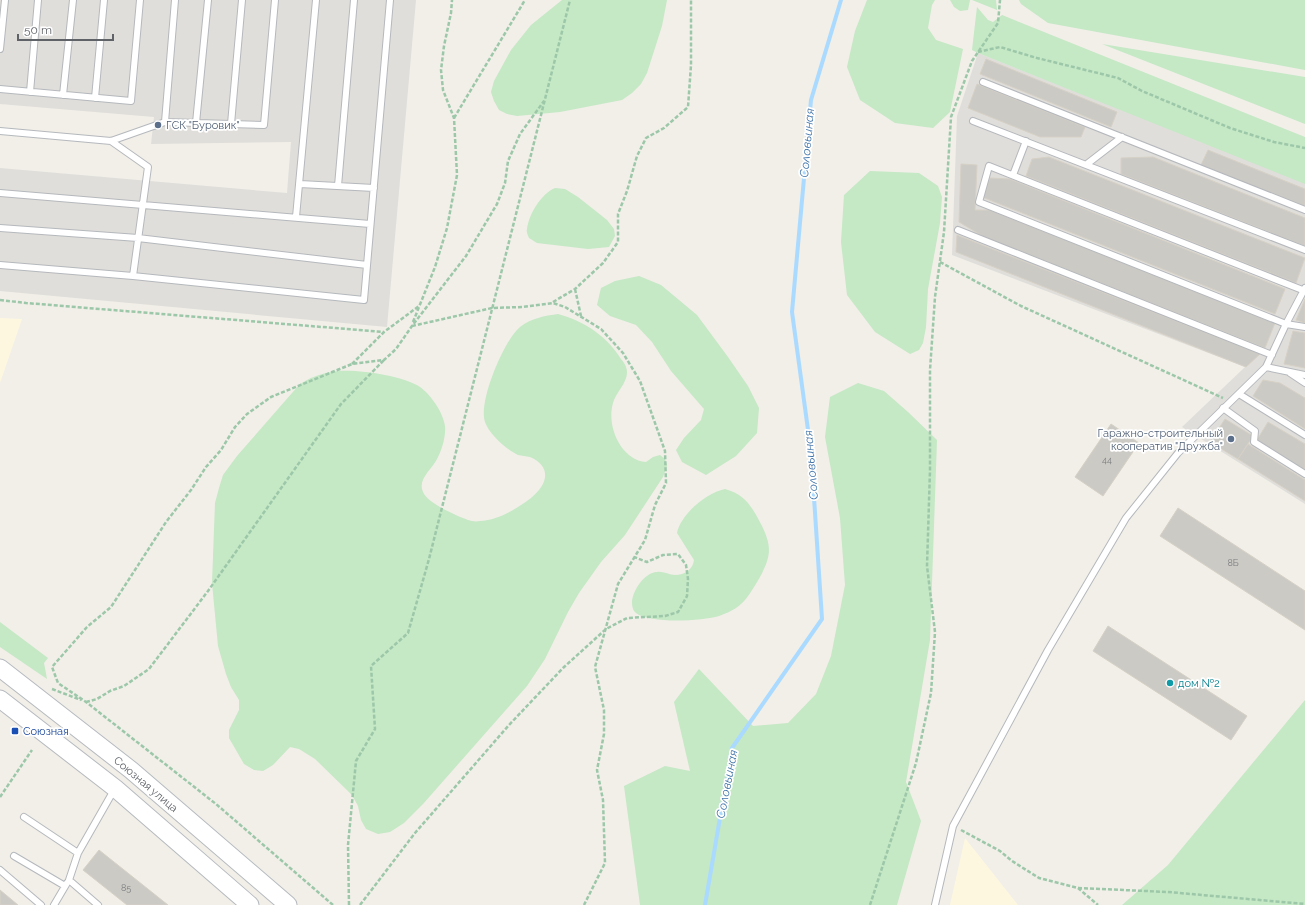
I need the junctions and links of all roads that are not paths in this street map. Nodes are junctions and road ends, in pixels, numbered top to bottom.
1 (5, 0) edge
2 (38, 0) edge
3 (73, 0) edge
4 (104, 0) edge
5 (140, 0) edge
6 (175, 0) edge
7 (208, 0) edge
8 (242, 0) edge
9 (275, 0) edge
10 (316, 0) edge
11 (354, 0) edge
12 (390, 0) edge
13 (0, 49) edge
14 (982, 82) dead end
15 (0, 89) edge
16 (30, 92) junction
17 (63, 95) junction
18 (95, 98) junction
19 (973, 121) dead end
20 (165, 122) junction
21 (196, 123) junction
22 (231, 124) junction
23 (0, 131) edge
24 (1122, 137) junction
25 (111, 141) junction
26 (1026, 141) junction
27 (1087, 164) junction
28 (1013, 175) junction
29 (300, 184) junction
30 (338, 186) junction
31 (374, 188) junction
32 (0, 193) edge
33 (143, 205) junction
34 (1305, 210) edge
35 (296, 217) junction
36 (370, 224) junction
37 (0, 228) edge
38 (958, 230) dead end
39 (138, 238) junction
40 (1305, 250) edge
41 (367, 264) junction
42 (0, 265) edge
43 (133, 276) junction
44 (1305, 290) edge
45 (1286, 324) junction
46 (1305, 327) edge
47 (1272, 355) junction
48 (1266, 368) junction
49 (1287, 371) junction
50 (1305, 375) edge
51 (1305, 383) edge
52 (1239, 394) junction
53 (1223, 408) junction
54 (1305, 435) edge
55 (1305, 474) edge
56 (0, 668) edge
57 (0, 699) edge
58 (115, 788) junction
59 (24, 817) dead end
60 (78, 853) junction
61 (14, 856) dead end
62 (0, 870) edge
63 (69, 880) junction
64 (65, 886) junction
65 (41, 905) edge
66 (54, 905) edge
67 (98, 905) edge
68 (250, 905) edge
69 (288, 905) edge
70 (935, 905) edge

1 - 13 lane
2 - 16 lane
3 - 17 lane
4 - 18 lane
5 - 18 lane
6 - 20 lane
7 - 21 lane
8 - 22 lane
9 - 22 lane
10 - 29 lane
11 - 30 lane
12 - 31 lane
14 - 24 lane
15 - 16 lane
16 - 17 lane
17 - 18 lane
19 - 26 lane
20 - 21 lane
20 - 25 lane
21 - 22 lane
23 - 25 lane
24 - 27 lane
24 - 34 lane
25 - 33 lane
26 - 27 lane
26 - 28 lane
27 - 40 lane
28 - 44 lane
28 - 45 lane
29 - 30 lane
29 - 35 lane
30 - 31 lane
31 - 36 lane
32 - 33 lane
33 - 35 lane
33 - 39 lane
35 - 36 lane
36 - 41 lane
37 - 39 lane
38 - 47 lane
39 - 41 lane
39 - 43 lane
41 - 43 lane
42 - 43 lane
44 - 45 lane
45 - 46 lane
45 - 47 lane
47 - 48 lane
48 - 49 lane
48 - 52 lane
49 - 50 lane
49 - 51 lane
52 - 53 lane
52 - 54 lane
53 - 55 lane
53 - 70 lane
56 - 69 main road, Союзная улица
57 - 58 main road
58 - 60 lane
58 - 68 main road
59 - 60 lane
60 - 63 lane
61 - 64 lane
62 - 65 lane
63 - 64 lane
63 - 67 lane
64 - 66 lane

